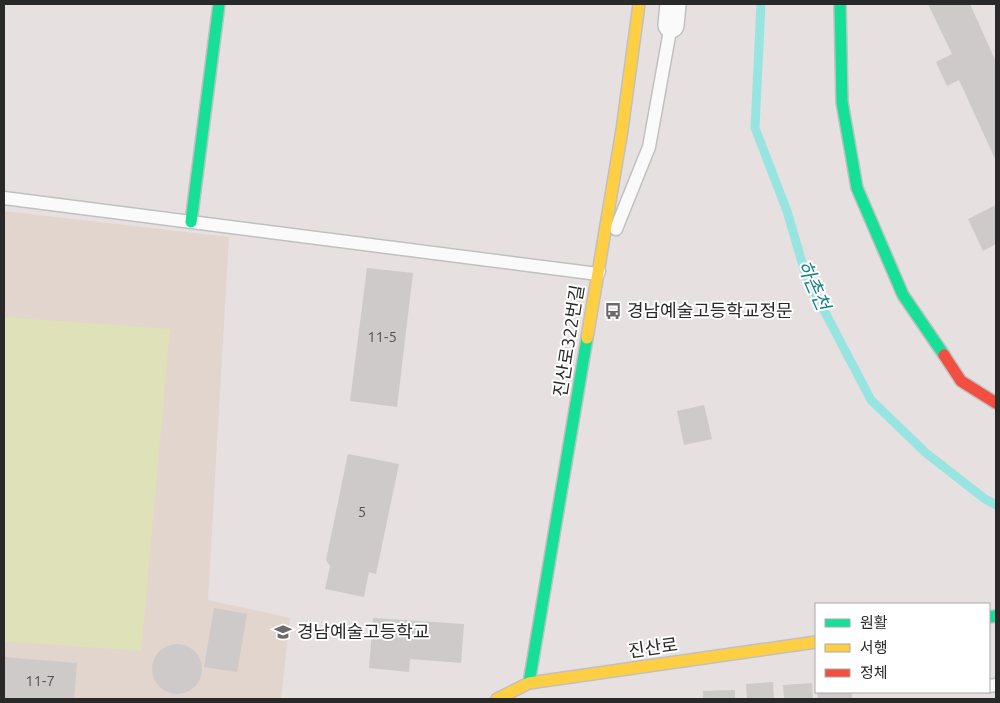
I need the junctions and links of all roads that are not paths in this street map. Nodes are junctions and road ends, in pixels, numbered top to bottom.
1 (220, 4) edge
2 (639, 4) edge
3 (840, 4) edge
4 (672, 14) edge
5 (4, 198) edge
6 (191, 222) junction
7 (598, 274) junction
8 (996, 403) edge
9 (815, 642) edge
10 (529, 683) junction
11 (497, 699) edge

1 - 6 street
2 - 7 street, 진산로322번길
3 - 8 street
4 - 7 lane
5 - 6 lane
6 - 7 lane
7 - 10 street, 진산로322번길
9 - 10 street, 진산로
10 - 11 street, 진산로

